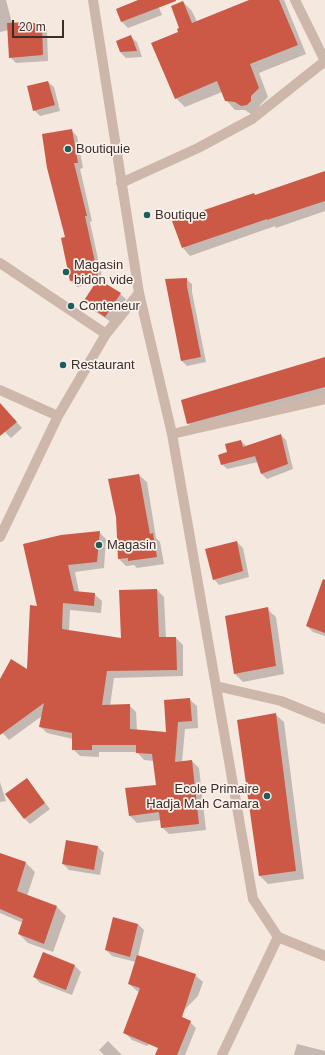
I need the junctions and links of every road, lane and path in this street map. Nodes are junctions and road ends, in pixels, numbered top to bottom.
1 (93, 0) edge
2 (295, 0) edge
3 (325, 61) edge
4 (120, 183) junction
5 (0, 263) edge
6 (138, 293) junction
7 (106, 334) junction
8 (0, 390) edge
9 (325, 398) edge
10 (58, 416) junction
11 (172, 434) junction
12 (0, 538) edge
13 (216, 686) junction
14 (325, 719) edge
15 (278, 937) junction
16 (325, 956) edge
17 (222, 1055) edge

1 - 4 street
2 - 3 street
3 - 4 street
4 - 6 street
5 - 7 street
6 - 7 street
6 - 11 street
7 - 10 street
8 - 10 street
9 - 11 street
10 - 12 street
11 - 13 street
13 - 14 street
13 - 15 street
15 - 16 street
15 - 17 street

